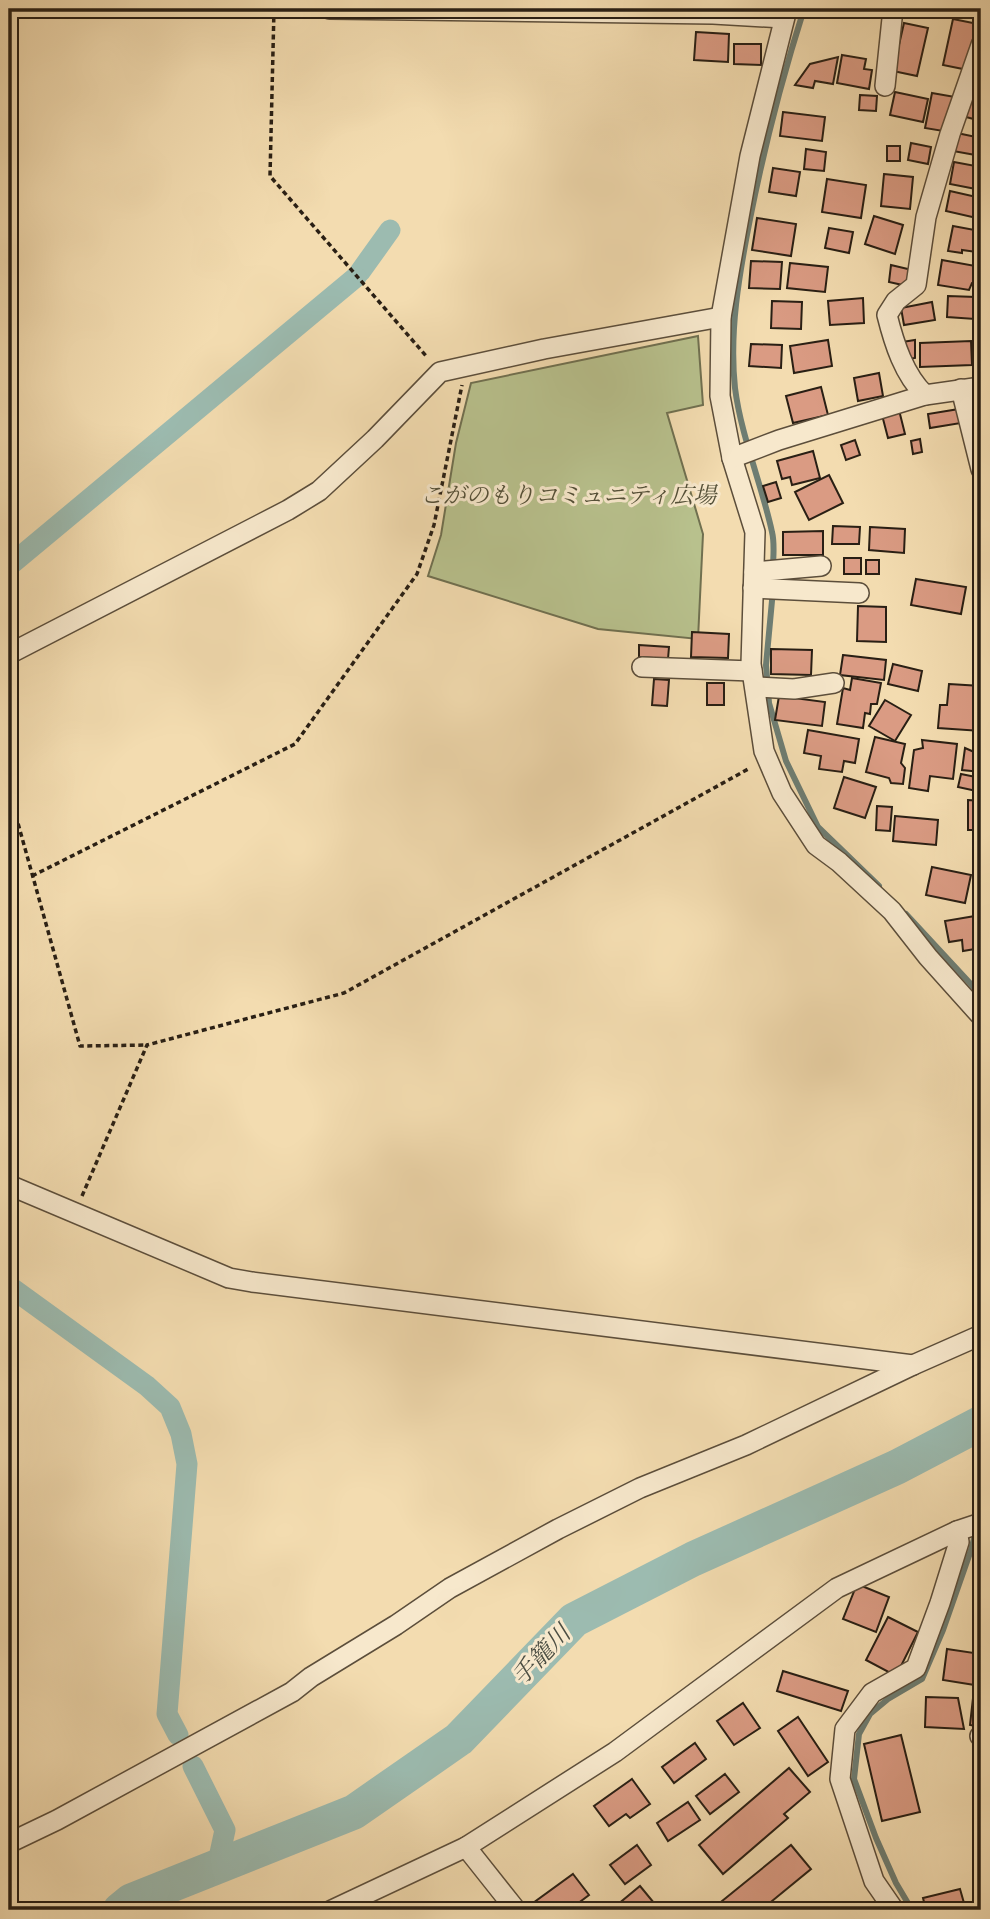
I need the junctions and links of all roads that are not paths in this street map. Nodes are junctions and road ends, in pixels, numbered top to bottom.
1 (330, 9) edge
2 (893, 9) edge
3 (552, 11) edge
4 (713, 11) edge
5 (785, 13) edge
6 (981, 45) edge
7 (885, 86) dead end
8 (721, 317) junction
9 (981, 387) edge
10 (961, 389) junction
11 (925, 395) junction
12 (735, 457) junction
13 (980, 462) edge
14 (821, 566) dead end
15 (757, 580) junction
16 (859, 593) dead end
17 (9, 654) edge
18 (642, 667) dead end
19 (754, 679) junction
20 (834, 683) dead end
21 (981, 1016) edge
22 (9, 1185) edge
23 (981, 1335) edge
24 (913, 1365) junction
25 (969, 1527) edge
26 (9, 1843) edge
27 (466, 1847) junction
28 (332, 1910) edge
29 (516, 1910) edge
30 (894, 1910) edge

1 - 3 street
2 - 7 street
3 - 4 street
4 - 5 street
5 - 8 street
6 - 11 street
8 - 12 street
8 - 17 street
9 - 10 street
10 - 11 street
10 - 13 street
11 - 12 street
12 - 15 street
14 - 15 street
15 - 16 street
15 - 19 street
18 - 19 street
19 - 20 street
19 - 21 street
22 - 24 street
23 - 24 street
24 - 26 street
25 - 27 street
25 - 30 street
27 - 28 street
27 - 29 street

